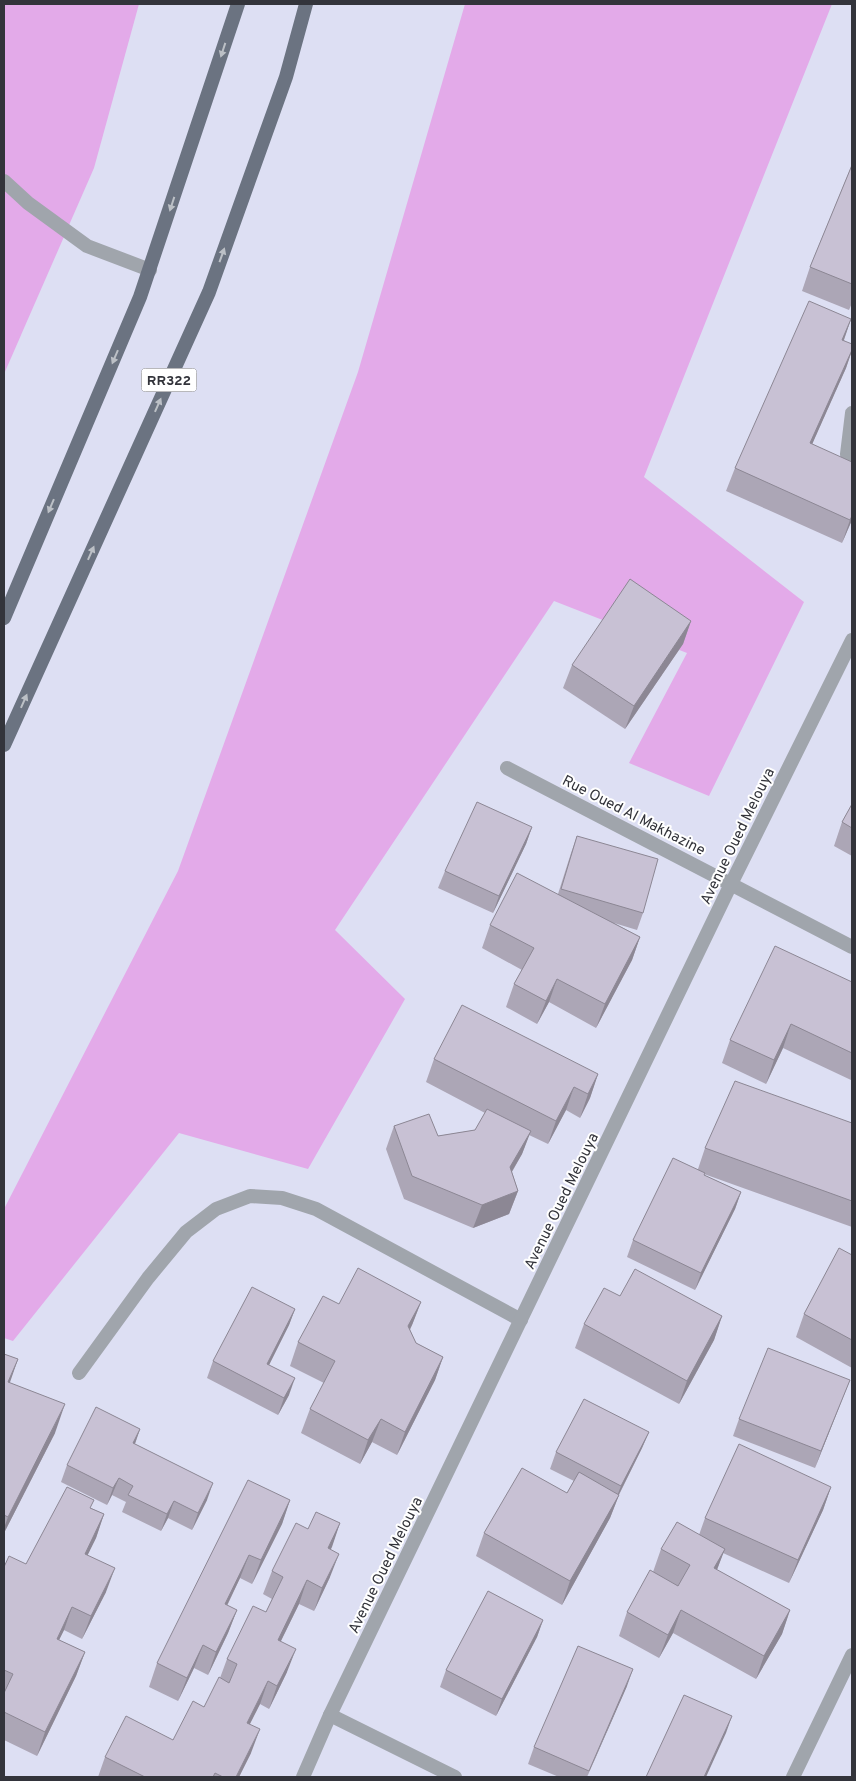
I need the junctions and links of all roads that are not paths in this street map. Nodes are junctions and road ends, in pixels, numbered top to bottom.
1 (238, 4) edge
2 (306, 4) edge
3 (4, 181) edge
4 (150, 270) junction
5 (852, 413) edge
6 (852, 457) edge
7 (4, 618) edge
8 (852, 640) edge
9 (4, 745) edge
10 (507, 768) dead end
11 (732, 884) junction
12 (852, 947) edge
13 (521, 1320) junction
14 (79, 1373) dead end
15 (852, 1655) edge
16 (330, 1715) junction
17 (303, 1777) edge
18 (455, 1777) edge
19 (794, 1777) edge

1 -> 4 main road
9 -> 2 main road, RR322
3 - 4 street
4 -> 7 main road
5 - 6 street
8 - 11 street, Avenue Oued Melouya
10 - 11 street, Rue Oued Al Makhazine
11 - 12 street, Rue Oued Al Makhazine
11 - 13 street, Avenue Oued Melouya
13 - 14 street
13 - 16 street, Avenue Oued Melouya
15 - 19 street
16 - 17 street, Avenue Oued Melouya
16 - 18 street

